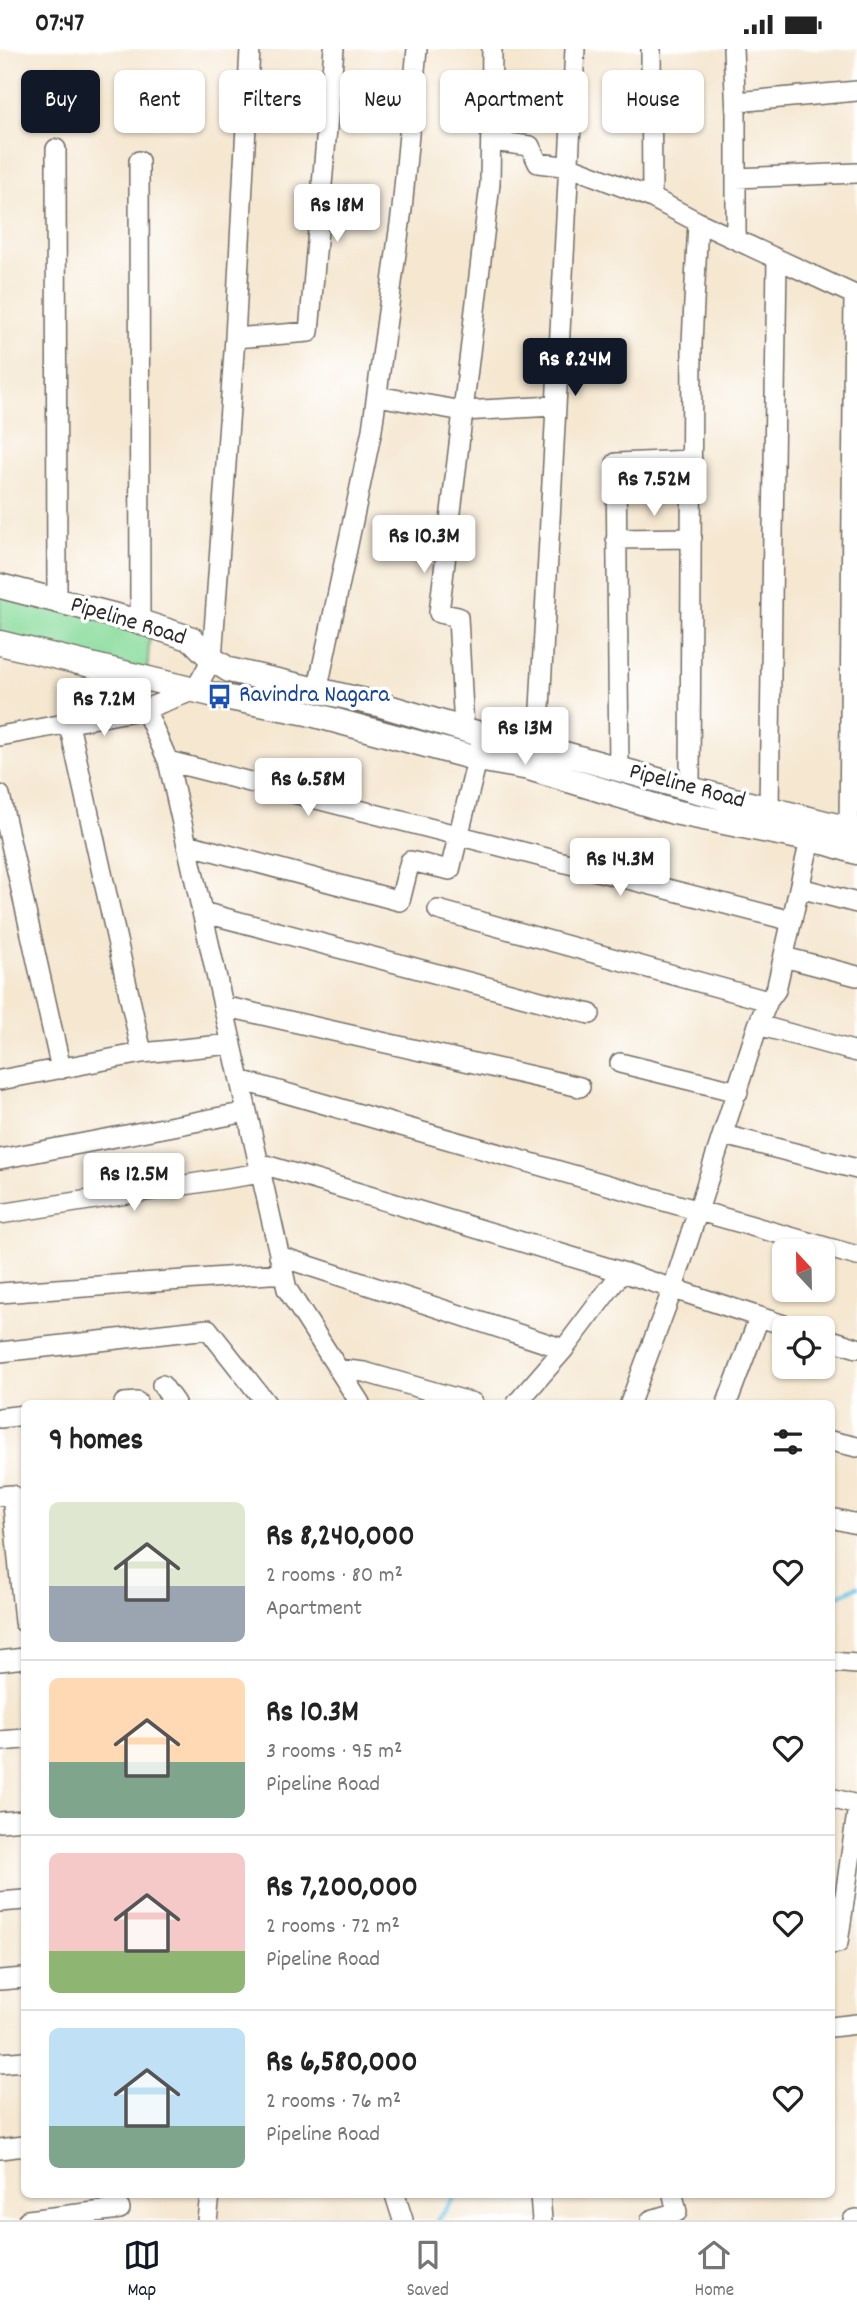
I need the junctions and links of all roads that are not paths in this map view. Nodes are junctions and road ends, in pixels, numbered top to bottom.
1 (250, 49) edge
2 (334, 49) edge
3 (417, 49) edge
4 (492, 49) edge
5 (575, 49) edge
6 (651, 49) edge
7 (733, 49) edge
8 (857, 92) edge
9 (736, 102) junction
10 (491, 141) junction
11 (56, 149) dead end
12 (139, 161) dead end
13 (571, 167) junction
14 (857, 173) edge
15 (736, 178) junction
16 (652, 198) junction
17 (698, 222) junction
18 (736, 240) junction
19 (777, 259) junction
20 (856, 295) edge
21 (235, 338) junction
22 (377, 396) junction
23 (554, 406) junction
24 (463, 411) junction
25 (692, 460) junction
26 (692, 538) junction
27 (616, 539) junction
28 (0, 586) edge
29 (57, 601) junction
30 (140, 622) junction
31 (0, 643) edge
32 (212, 659) junction
33 (195, 690) junction
34 (317, 692) junction
35 (145, 709) junction
36 (69, 724) junction
37 (0, 736) edge
38 (475, 741) junction
39 (538, 746) junction
40 (168, 761) junction
41 (619, 769) junction
42 (690, 789) junction
43 (0, 796) edge
44 (769, 809) junction
45 (853, 829) edge
46 (458, 835) junction
47 (810, 840) junction
48 (187, 844) junction
49 (857, 852) edge
50 (800, 888) junction
51 (857, 903) edge
52 (438, 910) dead end
53 (202, 912) junction
54 (792, 921) junction
55 (784, 957) junction
56 (857, 976) edge
57 (768, 1000) junction
58 (223, 1006) junction
59 (590, 1014) dead end
60 (758, 1025) junction
61 (232, 1044) junction
62 (857, 1052) edge
63 (142, 1053) junction
64 (620, 1063) dead end
65 (61, 1069) junction
66 (0, 1080) edge
67 (240, 1080) junction
68 (580, 1087) dead end
69 (738, 1092) junction
70 (247, 1112) junction
71 (724, 1135) junction
72 (0, 1159) edge
73 (260, 1168) junction
74 (857, 1169) edge
75 (699, 1210) junction
76 (0, 1214) edge
77 (857, 1256) edge
78 (281, 1264) junction
79 (622, 1272) junction
80 (673, 1288) junction
81 (0, 1293) edge
82 (759, 1318) junction
83 (772, 1322) edge
84 (835, 1341) edge
85 (857, 1348) edge
86 (564, 1349) junction
87 (0, 1352) edge
88 (338, 1370) junction
89 (162, 1385) dead end
90 (173, 1400) edge
91 (264, 1400) edge
92 (358, 1400) edge
93 (462, 1400) edge
94 (520, 1400) edge
95 (630, 1400) edge
96 (728, 1400) edge
97 (21, 1415) edge
98 (0, 1417) edge
99 (835, 1442) edge
100 (857, 1447) edge
101 (12, 1495) edge
102 (835, 1519) edge
103 (857, 1524) edge
104 (21, 1590) edge
105 (21, 1658) edge
106 (0, 1661) edge
107 (835, 1662) edge
108 (857, 1664) edge
109 (21, 1739) edge
110 (0, 1741) edge
111 (835, 1799) edge
112 (857, 1805) edge
113 (857, 1813) edge
114 (21, 1820) edge
115 (0, 1822) edge
116 (21, 1900) edge
117 (0, 1902) edge
118 (835, 1943) edge
119 (21, 1978) edge
120 (0, 1980) edge
121 (857, 2024) edge
122 (835, 2027) edge
123 (21, 2061) edge
124 (0, 2063) edge
125 (21, 2146) edge
126 (0, 2149) edge
127 (211, 2198) edge
128 (396, 2198) edge
129 (540, 2198) edge
130 (674, 2198) edge
131 (121, 2208) edge
132 (28, 2220) edge
133 (207, 2220) edge
134 (403, 2220) edge
135 (542, 2220) edge
136 (651, 2220) edge

1 - 21 street
2 - 21 street
3 - 22 street
4 - 10 street
5 - 13 street
6 - 16 street
7 - 9 street
8 - 9 street
9 - 15 street
10 - 13 street
10 - 24 street
11 - 29 street
12 - 30 street
13 - 16 street
13 - 23 street
14 - 15 street
15 - 18 street
16 - 17 street
17 - 18 street
17 - 25 street
18 - 19 street
19 - 20 street
19 - 44 street
20 - 45 street
21 - 32 street
22 - 24 street
22 - 34 street
23 - 24 street
23 - 39 street
24 - 38 street
25 - 26 street
25 - 27 street
26 - 27 street
26 - 42 street
27 - 41 street
28 - 29 main road, Pipeline Road
29 - 30 main road, Pipeline Road
30 - 32 main road, Pipeline Road
31 - 33 main road, Pipeline Road
32 - 33 street
32 - 34 main road, Pipeline Road
33 - 35 street
33 - 38 main road, Pipeline Road
34 - 38 main road, Pipeline Road
35 - 36 street
35 - 40 street
36 - 37 street
36 - 63 street
38 - 39 main road, Pipeline Road
38 - 46 street
38 - 47 main road, Pipeline Road
39 - 41 main road, Pipeline Road
40 - 46 street
40 - 48 street
41 - 42 main road, Pipeline Road
42 - 44 main road, Pipeline Road
43 - 65 street
44 - 45 main road, Pipeline Road
46 - 48 street
46 - 54 street
47 - 49 main road, Pipeline Road
47 - 50 street
48 - 53 street
50 - 51 street
50 - 54 street
52 - 57 street
53 - 58 street
53 - 59 street
54 - 55 street
55 - 56 street
55 - 57 street
57 - 60 street
58 - 61 street
58 - 68 street
60 - 62 street
60 - 69 street
61 - 63 street
61 - 67 street
63 - 65 street
64 - 69 street
65 - 66 street
67 - 70 street
67 - 75 street
69 - 71 street
70 - 72 street
70 - 73 street
71 - 74 street
71 - 75 street
73 - 76 street
73 - 78 street
73 - 79 street
75 - 77 street
75 - 80 street
78 - 81 street
78 - 86 street
78 - 88 street
79 - 80 street
79 - 86 street
80 - 82 street
80 - 95 street
82 - 83 street
82 - 96 street
84 - 85 street
86 - 94 street
87 - 91 street
88 - 92 street
88 - 93 street
89 - 90 street
97 - 98 street
99 - 100 street
101 - 104 street
102 - 103 street
105 - 106 street
107 - 108 street
109 - 110 street
111 - 112 street
113 - 118 street
114 - 115 street
116 - 117 street
119 - 120 street
121 - 122 street
123 - 124 street
125 - 126 street
127 - 133 street
128 - 134 street
129 - 135 street
130 - 136 street
131 - 132 street

